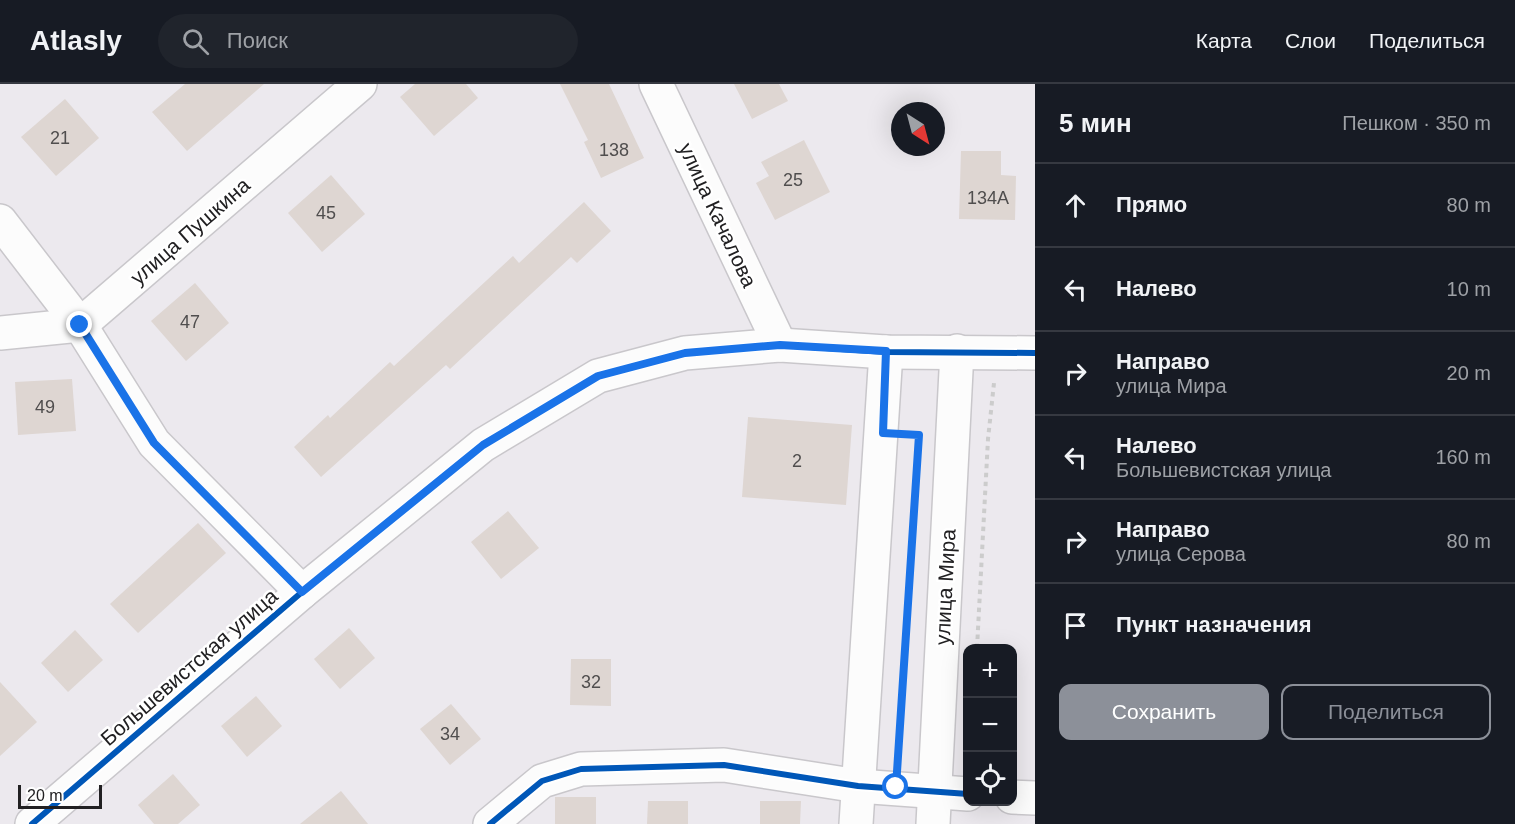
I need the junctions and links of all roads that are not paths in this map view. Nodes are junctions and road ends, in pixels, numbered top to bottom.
1 (360, 84) edge
2 (656, 84) edge
3 (0, 221) edge
4 (80, 325) junction
5 (0, 333) edge
6 (780, 345) junction
7 (886, 351) junction
8 (957, 351) junction
9 (1035, 353) edge
10 (302, 592) junction
11 (858, 786) junction
12 (935, 790) junction
13 (963, 793) edge
14 (1017, 796) edge
15 (1035, 798) edge
16 (32, 824) edge
17 (490, 824) edge
18 (856, 824) edge
19 (933, 824) edge

1 - 4 street, улица Пушкина
2 - 6 street, улица Качалова
3 - 4 street
4 - 5 street
4 - 10 street
6 - 7 street, Большевистская улица
6 - 10 street, Большевистская улица
7 - 8 street, Большевистская улица
7 - 11 street
8 - 9 street, Большевистская улица
8 - 12 street, улица Мира
10 - 16 street, Большевистская улица
11 - 12 street
11 - 17 street
11 - 18 street
12 - 13 street
12 - 19 street, улица Мира
14 - 15 street

